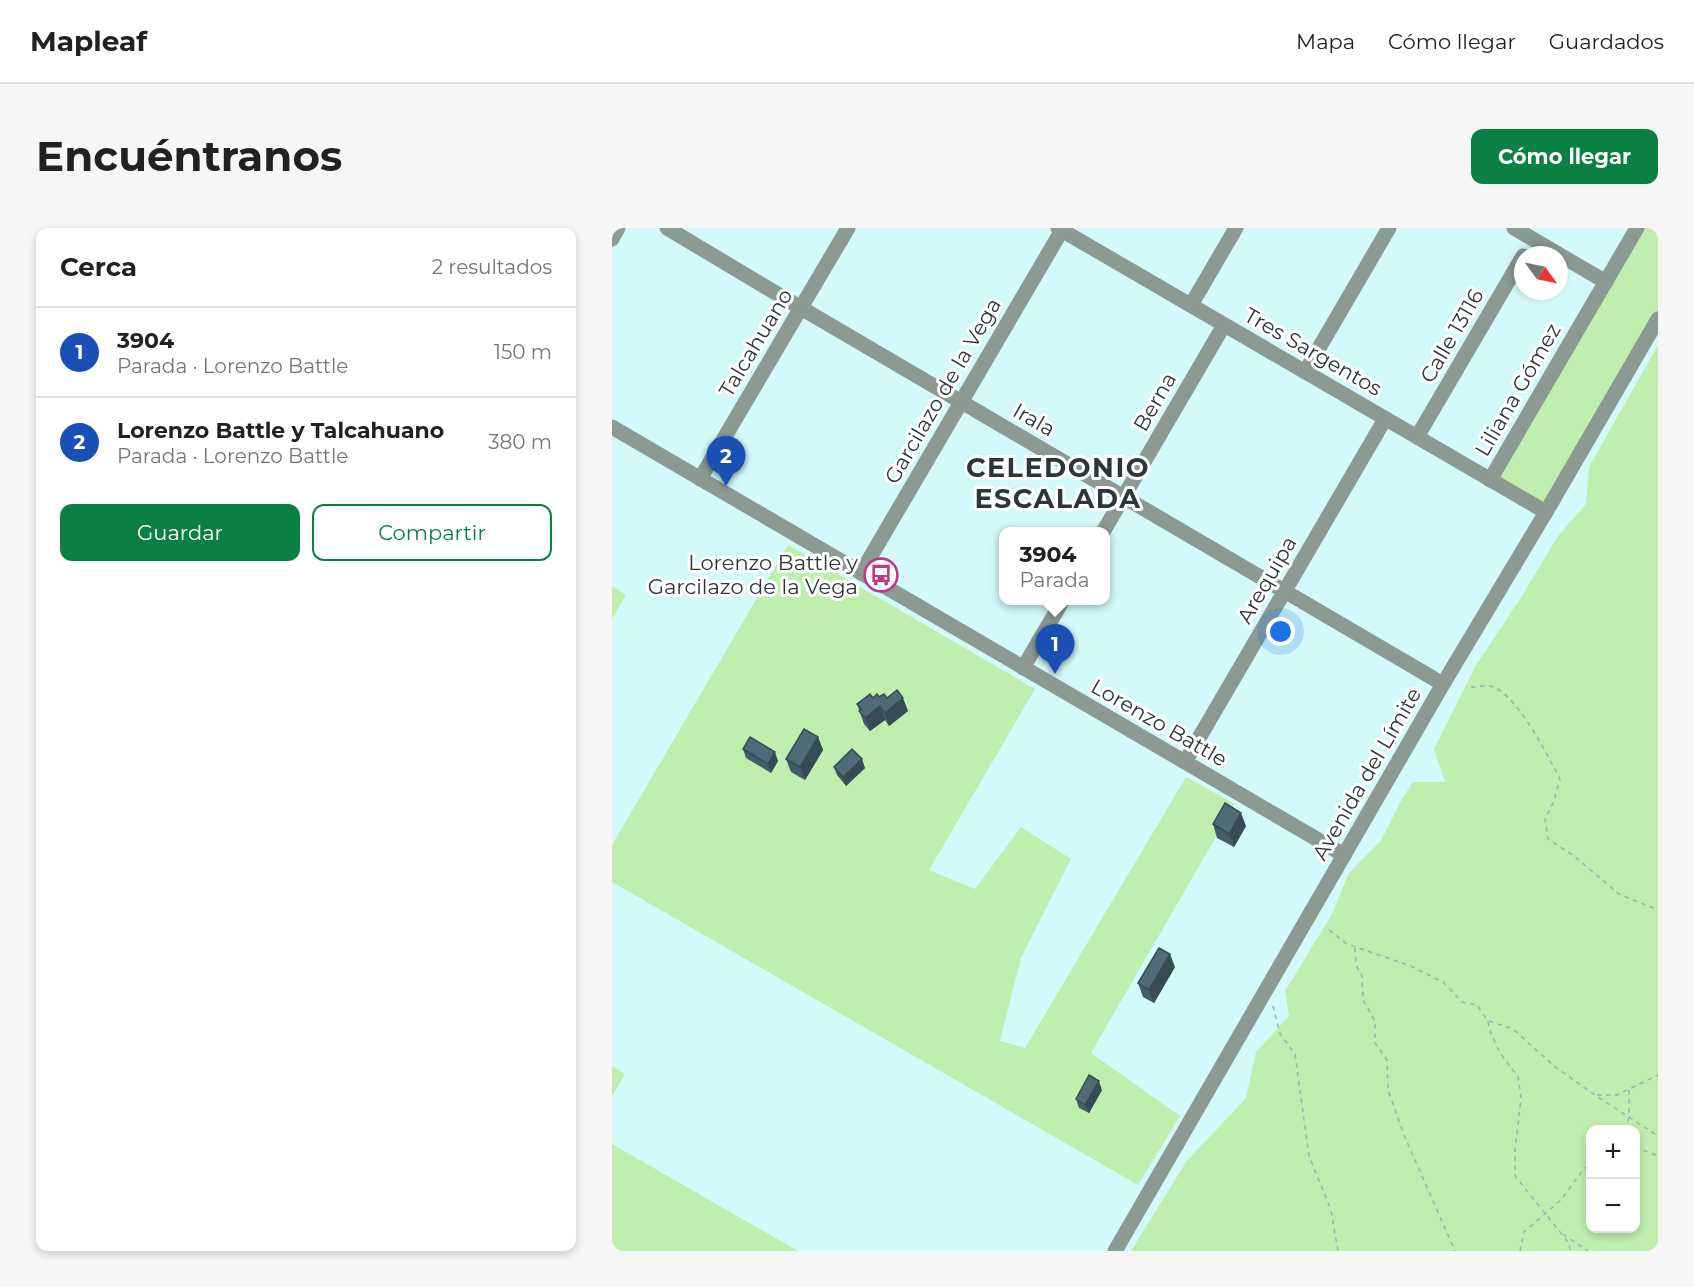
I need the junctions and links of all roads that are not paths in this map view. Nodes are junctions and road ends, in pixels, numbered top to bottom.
1 (618, 228) edge
2 (666, 228) edge
3 (848, 228) edge
4 (1236, 228) edge
5 (1389, 228) edge
6 (1514, 228) edge
7 (1637, 228) edge
8 (1060, 229) edge
9 (1082, 234) edge
10 (1536, 234) edge
11 (612, 239) edge
12 (1514, 270) edge
13 (1606, 282) junction
14 (1191, 305) junction
15 (801, 308) junction
16 (1658, 319) edge
17 (1224, 325) junction
18 (1305, 372) junction
19 (961, 402) junction
20 (1385, 419) junction
21 (612, 427) edge
22 (1417, 437) junction
23 (700, 478) junction
24 (1490, 480) junction
25 (1124, 497) junction
26 (1546, 512) junction
27 (1105, 527) edge
28 (861, 573) junction
29 (1285, 591) junction
30 (1060, 605) edge
31 (1023, 668) junction
32 (1443, 684) junction
33 (1185, 762) junction
34 (1344, 855) junction
35 (1115, 1251) edge

1 - 11 street
2 - 15 street, Irala
3 - 15 street, Talcahuano
4 - 14 street
5 - 18 street
6 - 10 street
7 - 13 street, Liliana Gómez
8 - 9 street, Tres Sargentos
8 - 19 street, Garcilazo de la Vega
9 - 14 street, Tres Sargentos
10 - 13 street
12 - 22 street, Calle 13116
13 - 24 street, Liliana Gómez
14 - 17 street, Tres Sargentos
15 - 19 street, Irala
15 - 23 street, Talcahuano
16 - 26 street, Avenida del Límite
17 - 18 street, Tres Sargentos
17 - 25 street, Berna
18 - 20 street, Tres Sargentos
19 - 25 street, Irala
19 - 28 street, Garcilazo de la Vega
20 - 22 street, Tres Sargentos
20 - 29 street, Arequipa
21 - 23 street, Lorenzo Battle
22 - 24 street, Tres Sargentos
23 - 28 street, Lorenzo Battle
24 - 26 street, Tres Sargentos
25 - 27 street, Berna
25 - 29 street, Irala
26 - 32 street, Avenida del Límite
28 - 31 street, Lorenzo Battle
29 - 32 street, Irala
29 - 33 street, Arequipa
30 - 31 street
31 - 33 street, Lorenzo Battle
32 - 34 street, Avenida del Límite
33 - 34 street, Lorenzo Battle
34 - 35 street, Avenida del Límite

